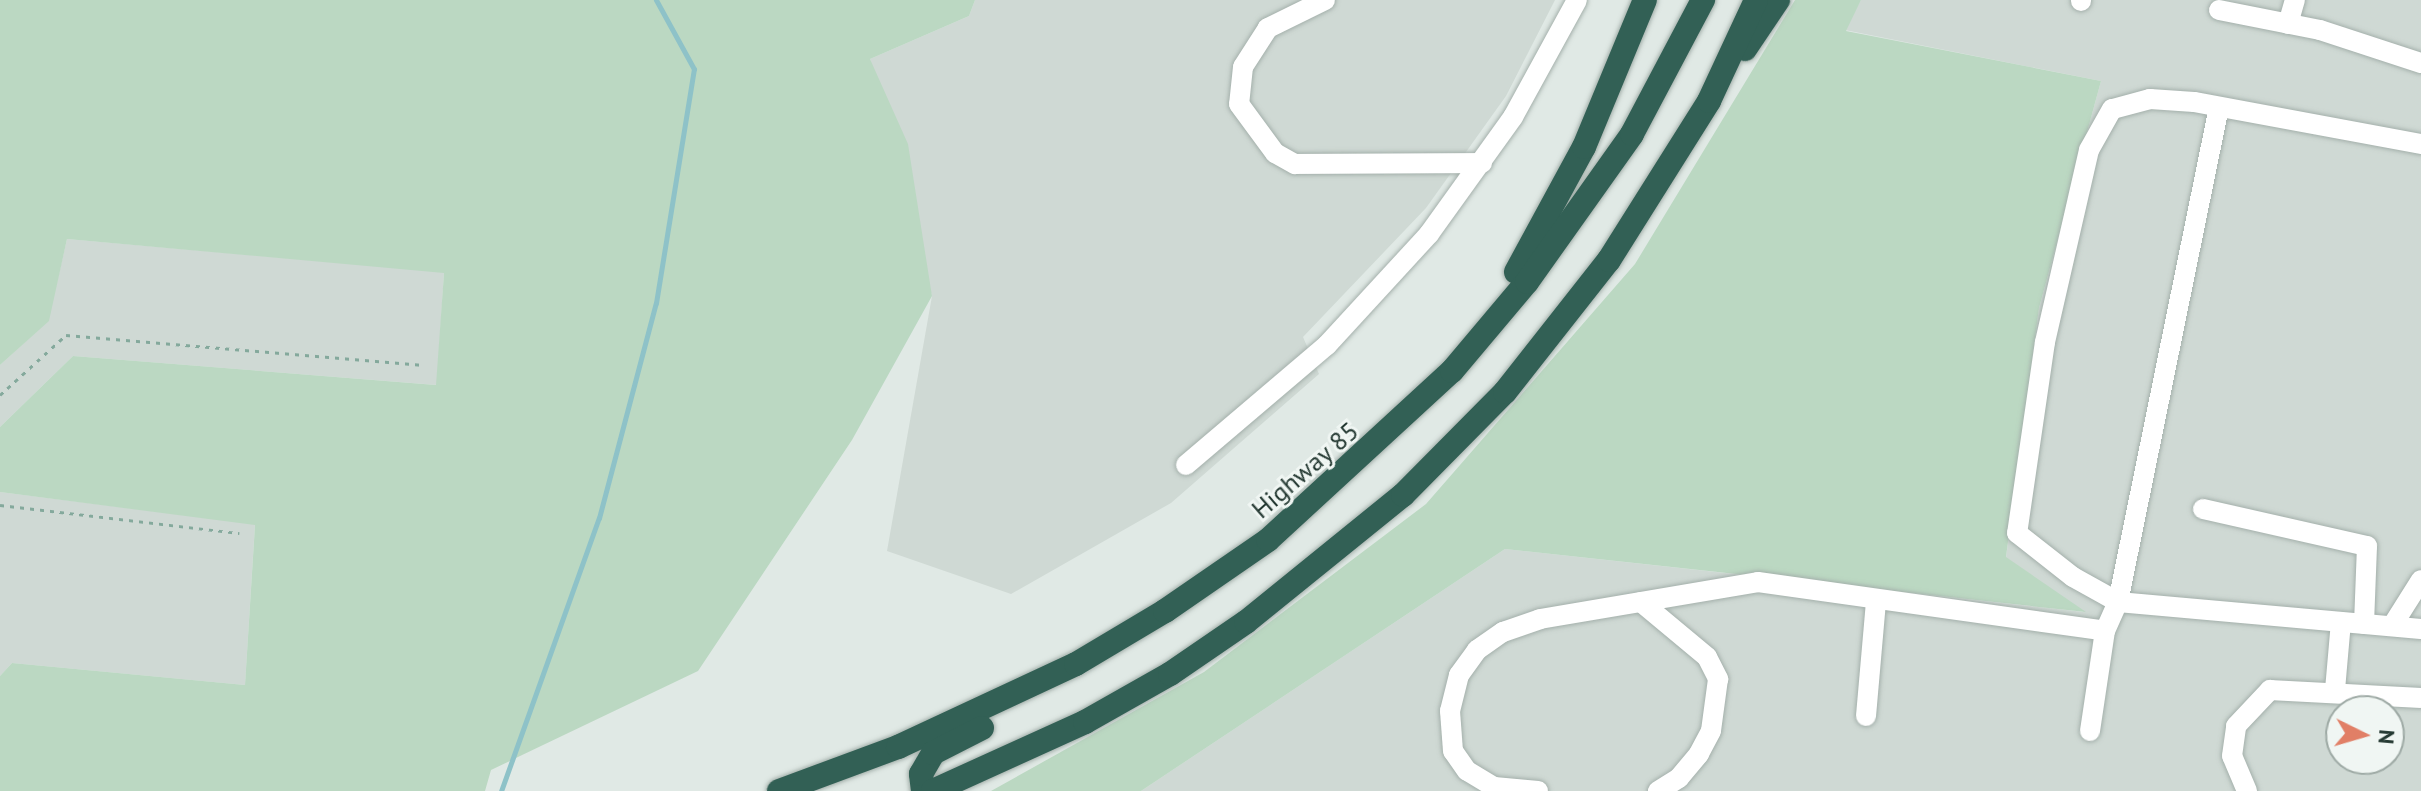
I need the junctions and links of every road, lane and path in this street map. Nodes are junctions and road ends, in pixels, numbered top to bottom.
1 (1325, 0) edge
2 (1577, 0) edge
3 (1645, 0) edge
4 (1703, 0) edge
5 (1756, 0) edge
6 (1778, 0) edge
7 (2295, 0) edge
8 (2219, 10) dead end
9 (2288, 24) junction
10 (2421, 63) edge
11 (1709, 101) junction
12 (2219, 107) junction
13 (2421, 144) edge
14 (1482, 163) junction
15 (421, 365) dead end
16 (1452, 371) junction
17 (0, 395) edge
18 (1186, 465) dead end
19 (0, 505) edge
20 (2203, 509) dead end
21 (239, 533) dead end
22 (2421, 580) edge
23 (1189, 594) junction
24 (1876, 601) junction
25 (1641, 602) junction
26 (2118, 602) junction
27 (2341, 622) junction
28 (2364, 624) junction
29 (2392, 626) junction
30 (2421, 629) edge
31 (2105, 631) junction
32 (2335, 690) junction
33 (2421, 698) edge
34 (1866, 716) dead end
35 (2090, 731) dead end
36 (779, 791) edge
37 (923, 791) edge
38 (933, 791) edge
39 (1538, 791) edge
40 (1658, 791) edge
41 (2247, 791) edge

1 - 14 lane
2 - 14 lane
3 - 16 highway
4 - 16 highway, Highway 85
5 - 11 highway
6 - 11 highway
7 - 9 lane
8 - 9 lane
9 - 10 lane
11 - 38 highway
12 - 13 lane
12 - 26 lane
12 - 26 lane
14 - 18 lane
15 - 17 path
16 - 23 highway, Highway 85
19 - 21 path
20 - 28 lane
22 - 29 lane
23 - 36 highway, Highway 85
23 - 37 highway
24 - 25 lane
24 - 31 lane
24 - 34 lane
25 - 39 lane
25 - 40 lane
26 - 27 lane
26 - 31 lane
27 - 28 lane
27 - 32 lane
28 - 29 lane
29 - 30 lane
31 - 35 lane
32 - 33 lane
32 - 41 lane

